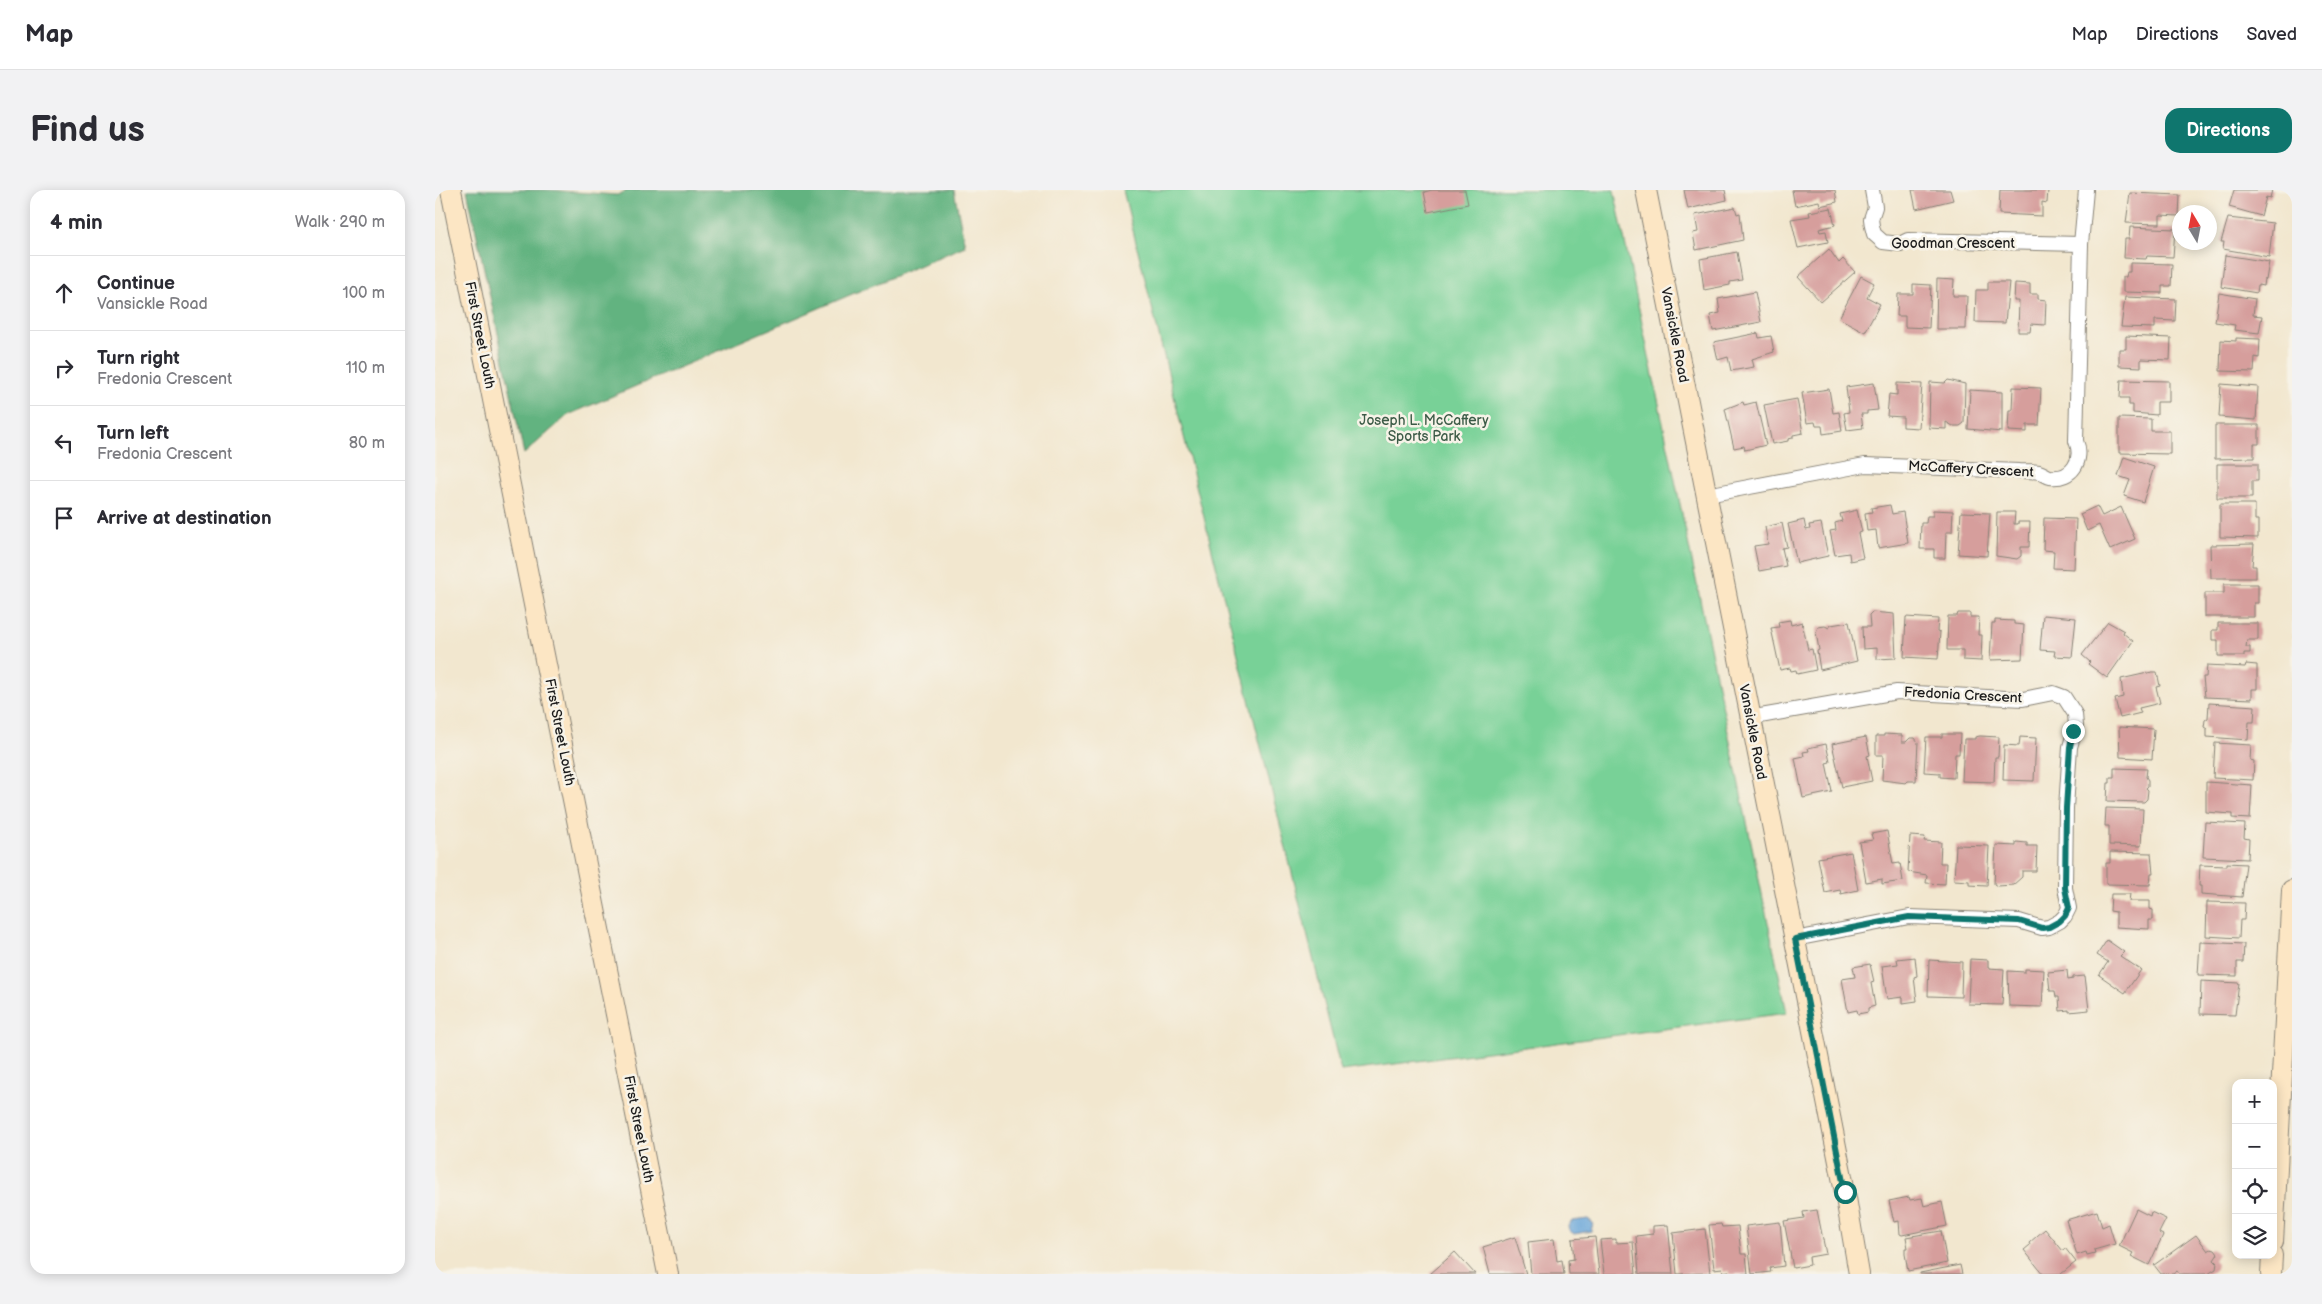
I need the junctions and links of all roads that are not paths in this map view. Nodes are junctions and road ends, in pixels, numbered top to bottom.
1 (451, 190) edge
2 (1646, 190) edge
3 (1872, 190) edge
4 (2086, 190) edge
5 (2081, 244) junction
6 (1707, 495) junction
7 (1749, 718) junction
8 (2292, 890) edge
9 (1795, 939) junction
10 (2275, 1214) edge
11 (2272, 1259) edge
12 (668, 1274) edge
13 (1859, 1274) edge
14 (2271, 1274) edge

1 - 12 street, First Street Louth
2 - 6 street, Vansickle Road
3 - 5 street, Goodman Crescent
4 - 5 street, McCaffery Crescent
5 - 6 street, McCaffery Crescent
6 - 7 street, Vansickle Road
7 - 9 street, Vansickle Road
7 - 9 street, Fredonia Crescent
8 - 10 street
9 - 13 street, Vansickle Road
11 - 14 street

